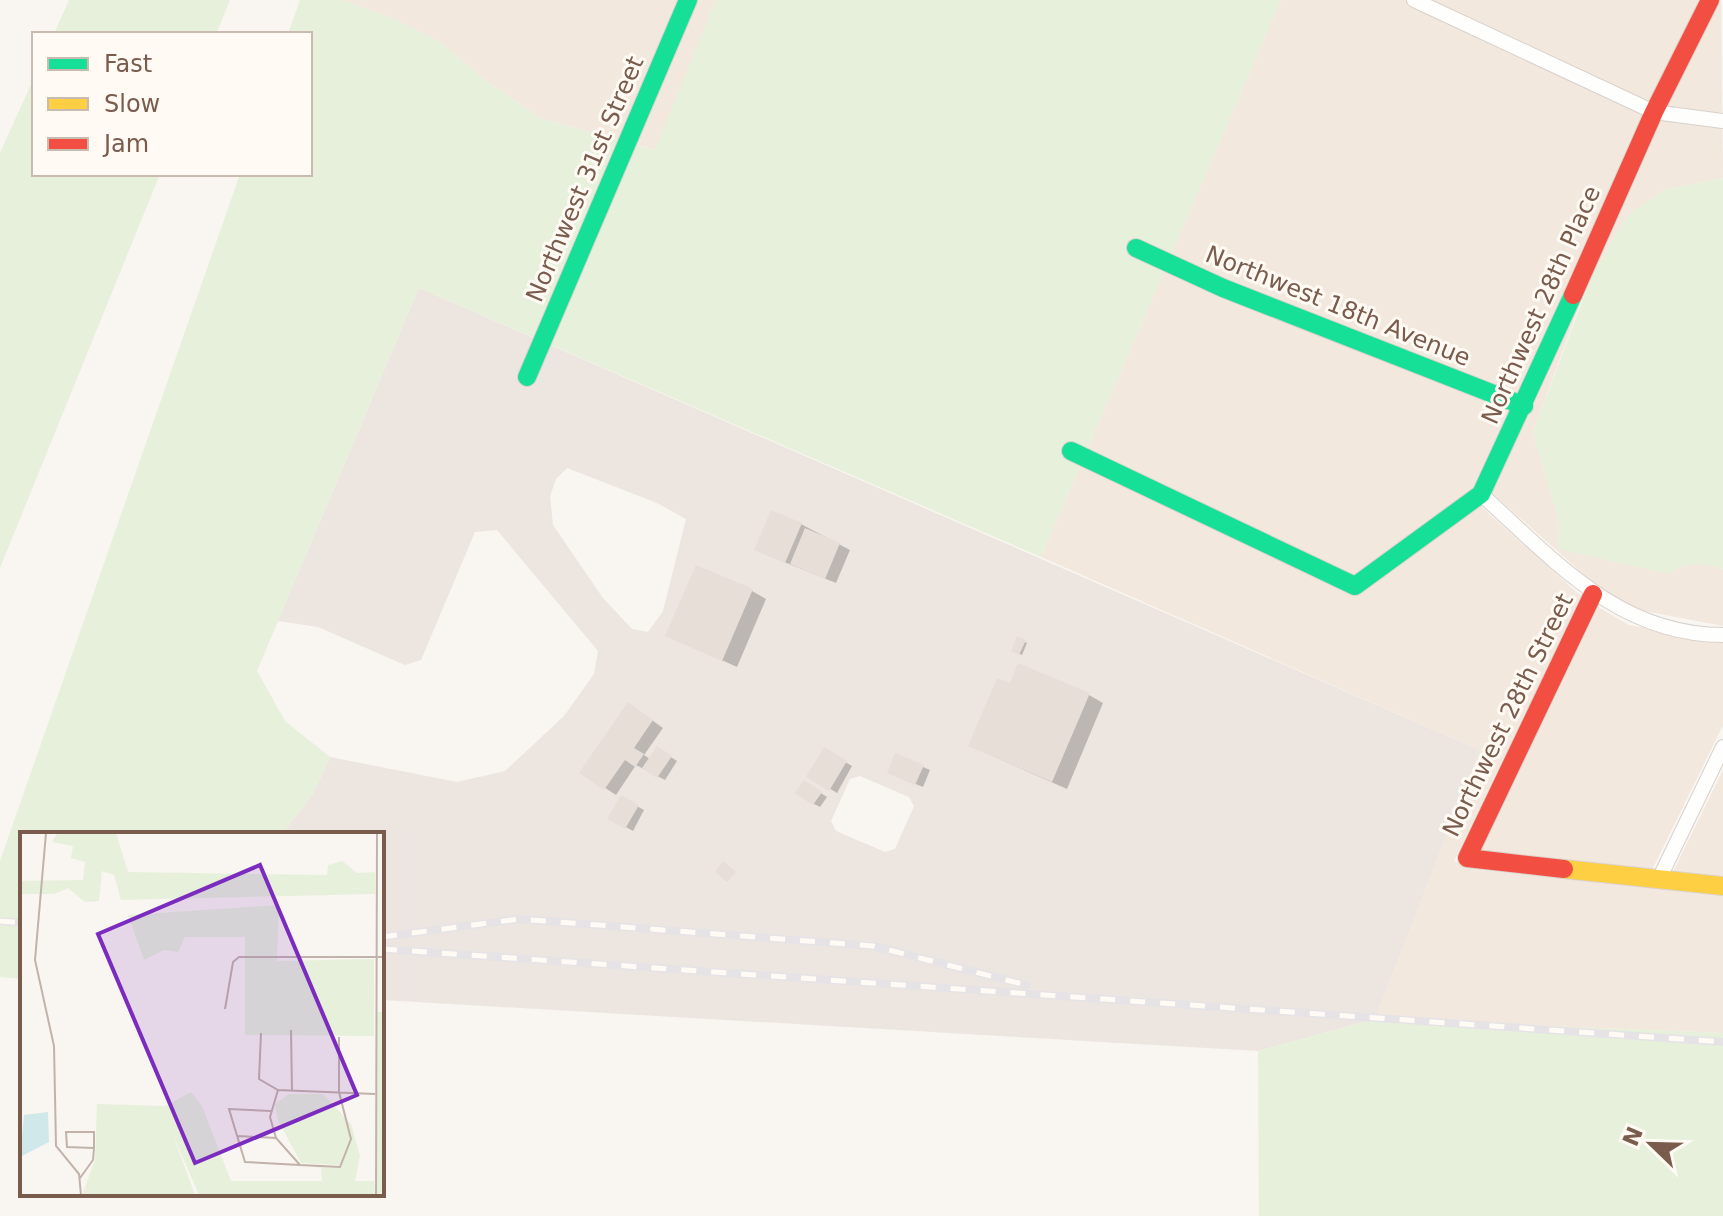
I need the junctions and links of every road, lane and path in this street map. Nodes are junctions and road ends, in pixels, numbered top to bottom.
1 (688, 0) edge
2 (1414, 0) edge
3 (1710, 0) edge
4 (1654, 112) junction
5 (1723, 121) edge
6 (1136, 248) dead end
7 (527, 377) dead end
8 (1524, 406) junction
9 (1071, 451) dead end
10 (1481, 494) junction
11 (1593, 594) junction
12 (1723, 635) edge
13 (1723, 747) edge
14 (1659, 879) junction
15 (1723, 886) edge

1 - 7 street, Northwest 31st Street
2 - 4 street
3 - 4 street, Northwest 28th Place
4 - 5 street
4 - 8 street, Northwest 28th Place
6 - 8 street, Northwest 18th Avenue
8 - 10 street, Northwest 28th Place
9 - 10 street
10 - 11 street
11 - 12 street
11 - 14 street, Northwest 28th Street
13 - 14 street
14 - 15 street

